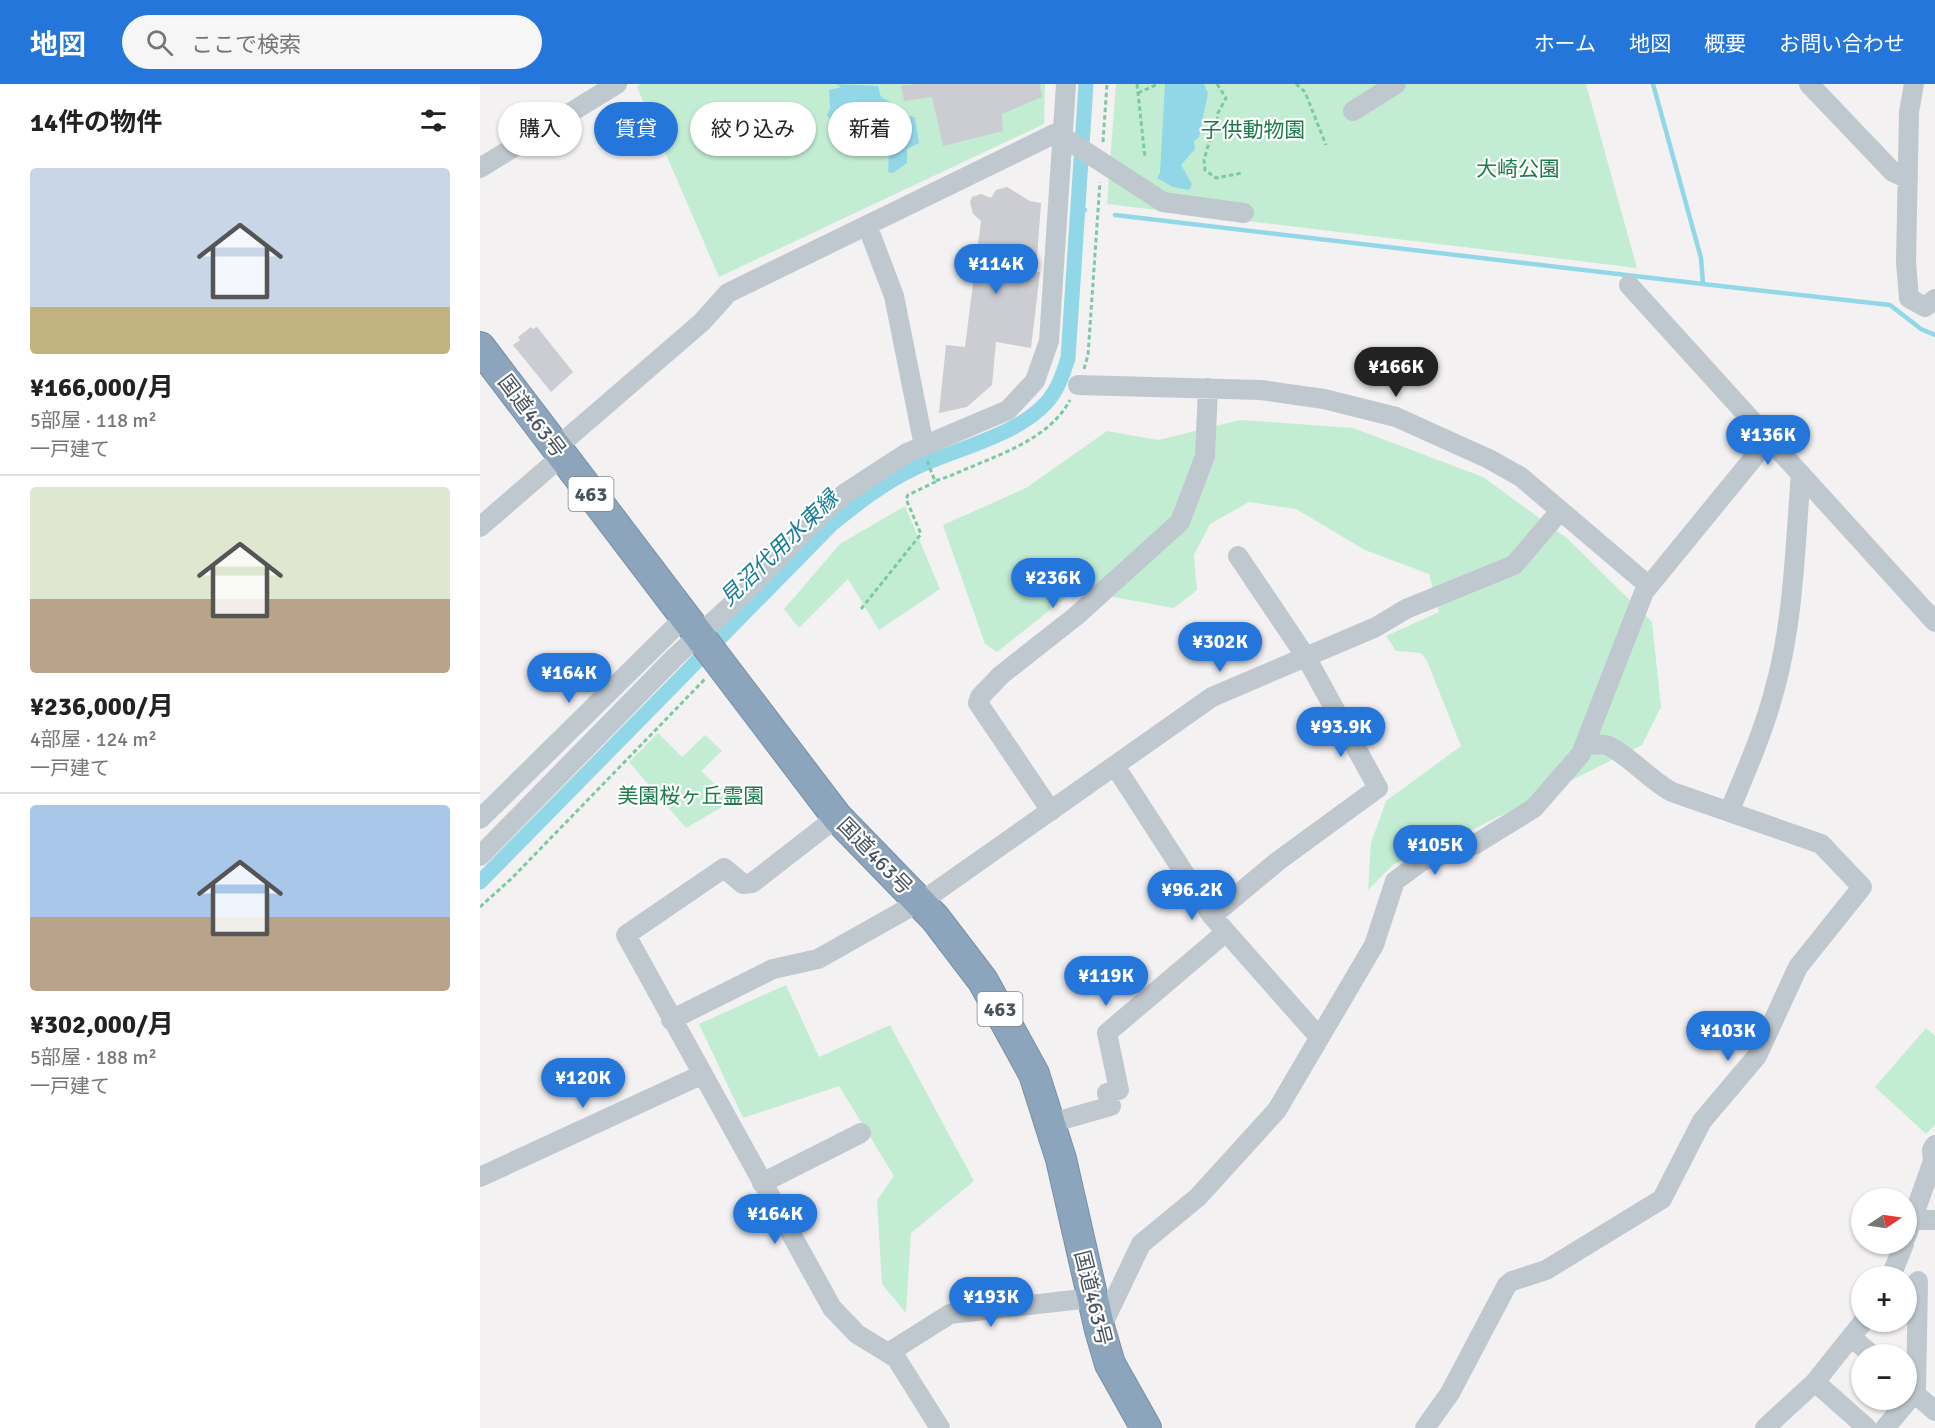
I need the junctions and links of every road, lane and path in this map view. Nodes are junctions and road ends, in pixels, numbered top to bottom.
1 (617, 84) edge
2 (1066, 84) edge
3 (1137, 84) edge
4 (1158, 84) edge
5 (1217, 84) edge
6 (1296, 84) edge
7 (1302, 84) edge
8 (1396, 84) edge
9 (1809, 84) edge
10 (1914, 84) edge
11 (1305, 92) junction
12 (1138, 93) junction
13 (1353, 111) dead end
14 (1063, 137) junction
15 (1326, 146) dead end
16 (1144, 158) dead end
17 (480, 168) edge
18 (1242, 173) dead end
19 (1908, 179) junction
20 (1244, 213) dead end
21 (867, 225) junction
22 (1629, 285) dead end
23 (1935, 299) edge
24 (480, 347) edge
25 (1078, 385) dead end
26 (1208, 388) junction
27 (1769, 439) junction
28 (924, 446) junction
29 (559, 452) junction
30 (1801, 474) junction
31 (937, 481) dead end
32 (1560, 511) junction
33 (480, 527) edge
34 (1239, 556) dead end
35 (1649, 586) junction
36 (861, 609) dead end
37 (1935, 622) edge
38 (660, 641) junction
39 (703, 645) junction
40 (675, 657) junction
41 (1306, 657) junction
42 (1586, 745) junction
43 (1115, 766) junction
44 (1051, 811) junction
45 (1729, 812) junction
46 (837, 818) junction
47 (480, 819) edge
48 (480, 856) edge
49 (921, 902) junction
50 (480, 907) edge
51 (1212, 916) junction
52 (1226, 932) junction
53 (671, 1020) junction
54 (1319, 1037) junction
55 (702, 1075) junction
56 (1051, 1123) junction
57 (861, 1133) dead end
58 (1934, 1155) edge
59 (480, 1177) edge
60 (762, 1183) junction
61 (1917, 1207) edge
62 (1935, 1220) edge
63 (1917, 1226) edge
64 (1920, 1281) edge
65 (1091, 1298) junction
66 (1100, 1330) junction
67 (1855, 1332) edge
68 (1915, 1344) edge
69 (888, 1353) junction
70 (1815, 1382) junction
71 (1917, 1395) edge
72 (1897, 1410) edge
73 (1935, 1411) edge
74 (1772, 1426) edge
75 (940, 1428) edge
76 (1146, 1428) edge
77 (1425, 1428) edge
78 (1867, 1428) edge
79 (1885, 1428) edge

1 - 17 street
2 - 14 street
3 - 12 path
4 - 12 path
5 - 18 path
6 - 11 path
7 - 11 path
8 - 13 street
9 - 19 street
10 - 19 street
11 - 15 path
12 - 16 path
14 - 20 street
14 - 21 street
14 - 28 street
19 - 23 street
21 - 28 street
21 - 29 street
22 - 27 street
24 - 29 highway, 国道463号 / 463
25 - 26 street
26 - 32 street
26 - 44 street
27 - 30 street
27 - 35 street
28 - 39 street
29 - 33 street
29 - 39 highway, 国道463号 / 463
30 - 37 street
30 - 45 street
31 - 36 path
32 - 35 street
32 - 41 street
34 - 41 street
35 - 42 street
38 - 39 street
38 - 40 street
38 - 47 street
39 - 40 street
39 - 46 highway, 国道463号 / 463
39 - 50 path
40 - 48 street
41 - 43 street
41 - 51 street
42 - 45 street
42 - 54 street
43 - 44 street
43 - 51 street
44 - 49 street
45 - 77 street
46 - 49 highway, 国道463号 / 463
46 - 53 street
49 - 53 street
49 - 56 highway, 国道463号 / 463
51 - 52 street
52 - 54 street
52 - 56 street
53 - 55 street
54 - 66 street
55 - 59 street
55 - 60 street
56 - 65 highway, 国道463号 / 463
57 - 60 street
58 - 61 street
60 - 69 street
62 - 63 street
64 - 68 street
65 - 66 highway, 国道463号 / 463
65 - 69 street
66 - 76 highway, 国道463号 / 463
67 - 70 street
69 - 75 street
70 - 74 street
70 - 78 street
71 - 73 street
72 - 79 street

